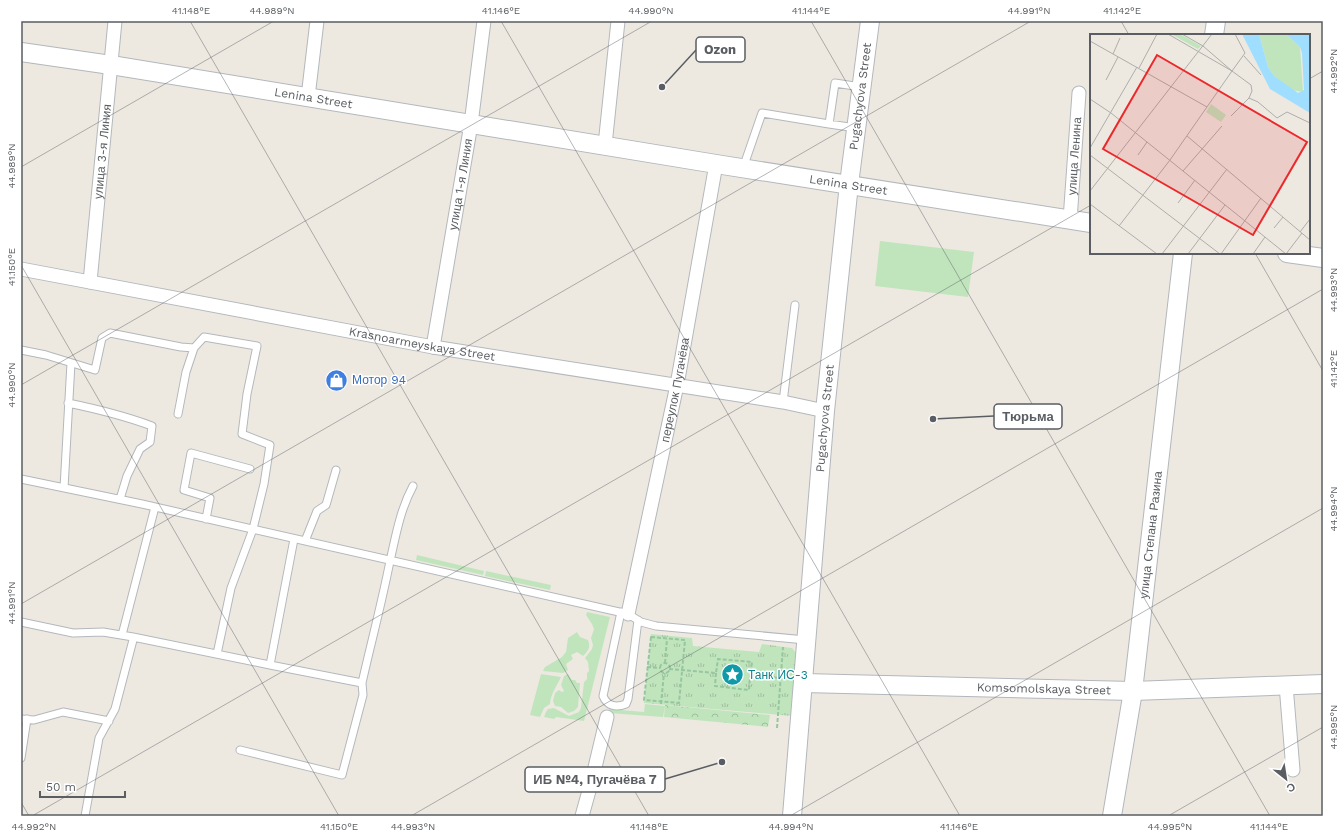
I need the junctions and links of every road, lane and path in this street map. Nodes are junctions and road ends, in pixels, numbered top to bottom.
1 (115, 21) edge
2 (317, 21) edge
3 (484, 21) edge
4 (618, 21) edge
5 (870, 21) edge
6 (1216, 21) edge
7 (1214, 34) edge
8 (21, 52) edge
9 (110, 65) junction
10 (861, 87) junction
11 (1079, 93) dead end
12 (308, 98) junction
13 (471, 124) junction
14 (829, 124) junction
15 (856, 128) junction
16 (605, 145) junction
17 (716, 164) junction
18 (743, 168) junction
19 (849, 184) junction
20 (1070, 220) junction
21 (1090, 223) edge
22 (1183, 254) edge
23 (1294, 254) edge
24 (1323, 258) edge
25 (21, 269) edge
26 (90, 282) junction
27 (795, 305) dead end
28 (433, 347) junction
29 (194, 348) junction
30 (21, 350) edge
31 (71, 363) junction
32 (677, 385) junction
33 (783, 402) junction
34 (68, 403) junction
35 (825, 411) junction
36 (178, 414) dead end
37 (250, 469) dead end
38 (336, 470) dead end
39 (21, 479) edge
40 (412, 486) dead end
41 (64, 488) junction
42 (120, 500) junction
43 (155, 507) junction
44 (206, 519) junction
45 (253, 530) junction
46 (294, 539) junction
47 (305, 541) junction
48 (390, 561) junction
49 (629, 615) junction
50 (21, 622) edge
51 (122, 635) junction
52 (668, 637) junction
53 (133, 640) dead end
54 (806, 640) junction
55 (783, 647) dead end
56 (216, 654) junction
57 (665, 663) junction
58 (270, 665) junction
59 (648, 667) junction
60 (660, 668) junction
61 (669, 669) junction
62 (682, 670) junction
63 (664, 673) junction
64 (716, 673) junction
65 (750, 675) junction
66 (780, 678) junction
67 (362, 683) junction
68 (803, 683) junction
69 (1323, 684) edge
70 (1286, 685) junction
71 (1133, 691) junction
72 (661, 703) junction
73 (607, 717) dead end
74 (24, 719) edge
75 (109, 721) junction
76 (777, 728) dead end
77 (240, 750) dead end
78 (21, 758) edge
79 (1293, 770) dead end
80 (85, 816) edge
81 (582, 816) edge
82 (792, 816) edge
83 (1112, 816) edge

1 - 9 street, улица 3-я Линия
2 - 12 street
3 - 13 street, улица 1-я Линия
4 - 16 street
5 - 10 main road, Pugachyova Street
6 - 7 main road
8 - 9 main road, Lenina Street
9 - 12 main road, Lenina Street
9 - 26 street, улица 3-я Линия
10 - 14 lane
10 - 15 main road, Pugachyova Street
11 - 20 street, улица Ленина
12 - 13 main road, Lenina Street
13 - 16 main road, Lenina Street
13 - 28 street, улица 1-я Линия
14 - 15 lane
14 - 18 lane
15 - 19 main road, Pugachyova Street
16 - 17 main road, Lenina Street
17 - 18 main road, Lenina Street
17 - 32 street, переулок Пугачёва
18 - 19 main road, Lenina Street
19 - 20 main road, Lenina Street
19 - 35 main road, Pugachyova Street
20 - 21 main road, Lenina Street
22 - 71 main road, улица Степана Разина
23 - 24 main road
25 - 26 street, Krasnoarmeyskaya Street
26 - 28 street, Krasnoarmeyskaya Street
27 - 33 lane
28 - 32 street, Krasnoarmeyskaya Street
29 - 31 lane
29 - 36 lane
29 - 45 lane
30 - 31 lane
31 - 34 lane
32 - 33 street, Krasnoarmeyskaya Street
32 - 49 street, переулок Пугачёва
33 - 35 street, Krasnoarmeyskaya Street
34 - 41 lane
34 - 42 lane
35 - 54 main road, Pugachyova Street
37 - 44 lane
38 - 47 lane
39 - 41 lane
40 - 48 lane
41 - 42 lane
42 - 43 lane
43 - 44 lane
43 - 51 lane
44 - 45 lane
45 - 46 lane
45 - 56 lane
46 - 47 lane
46 - 58 lane
47 - 48 lane
48 - 49 lane
48 - 67 lane
49 - 49 lane
49 - 54 lane
50 - 51 lane
51 - 56 lane
52 - 57 path
52 - 59 path
52 - 62 path
53 - 75 lane
54 - 68 main road, Pugachyova Street
55 - 66 path
56 - 58 lane
57 - 60 path
57 - 61 path
58 - 67 lane
59 - 60 path
59 - 72 path
60 - 63 path
61 - 62 path
61 - 63 path
62 - 64 path
62 - 72 path
63 - 72 path
64 - 65 path
64 - 65 path
65 - 66 path
66 - 76 path
67 - 77 lane
68 - 71 main road, Komsomolskaya Street
68 - 82 main road, Pugachyova Street
69 - 70 main road, Komsomolskaya Street
70 - 71 main road, Komsomolskaya Street
70 - 79 street
71 - 83 main road, улица Степана Разина
73 - 81 street
74 - 75 lane
74 - 78 lane
75 - 80 lane

